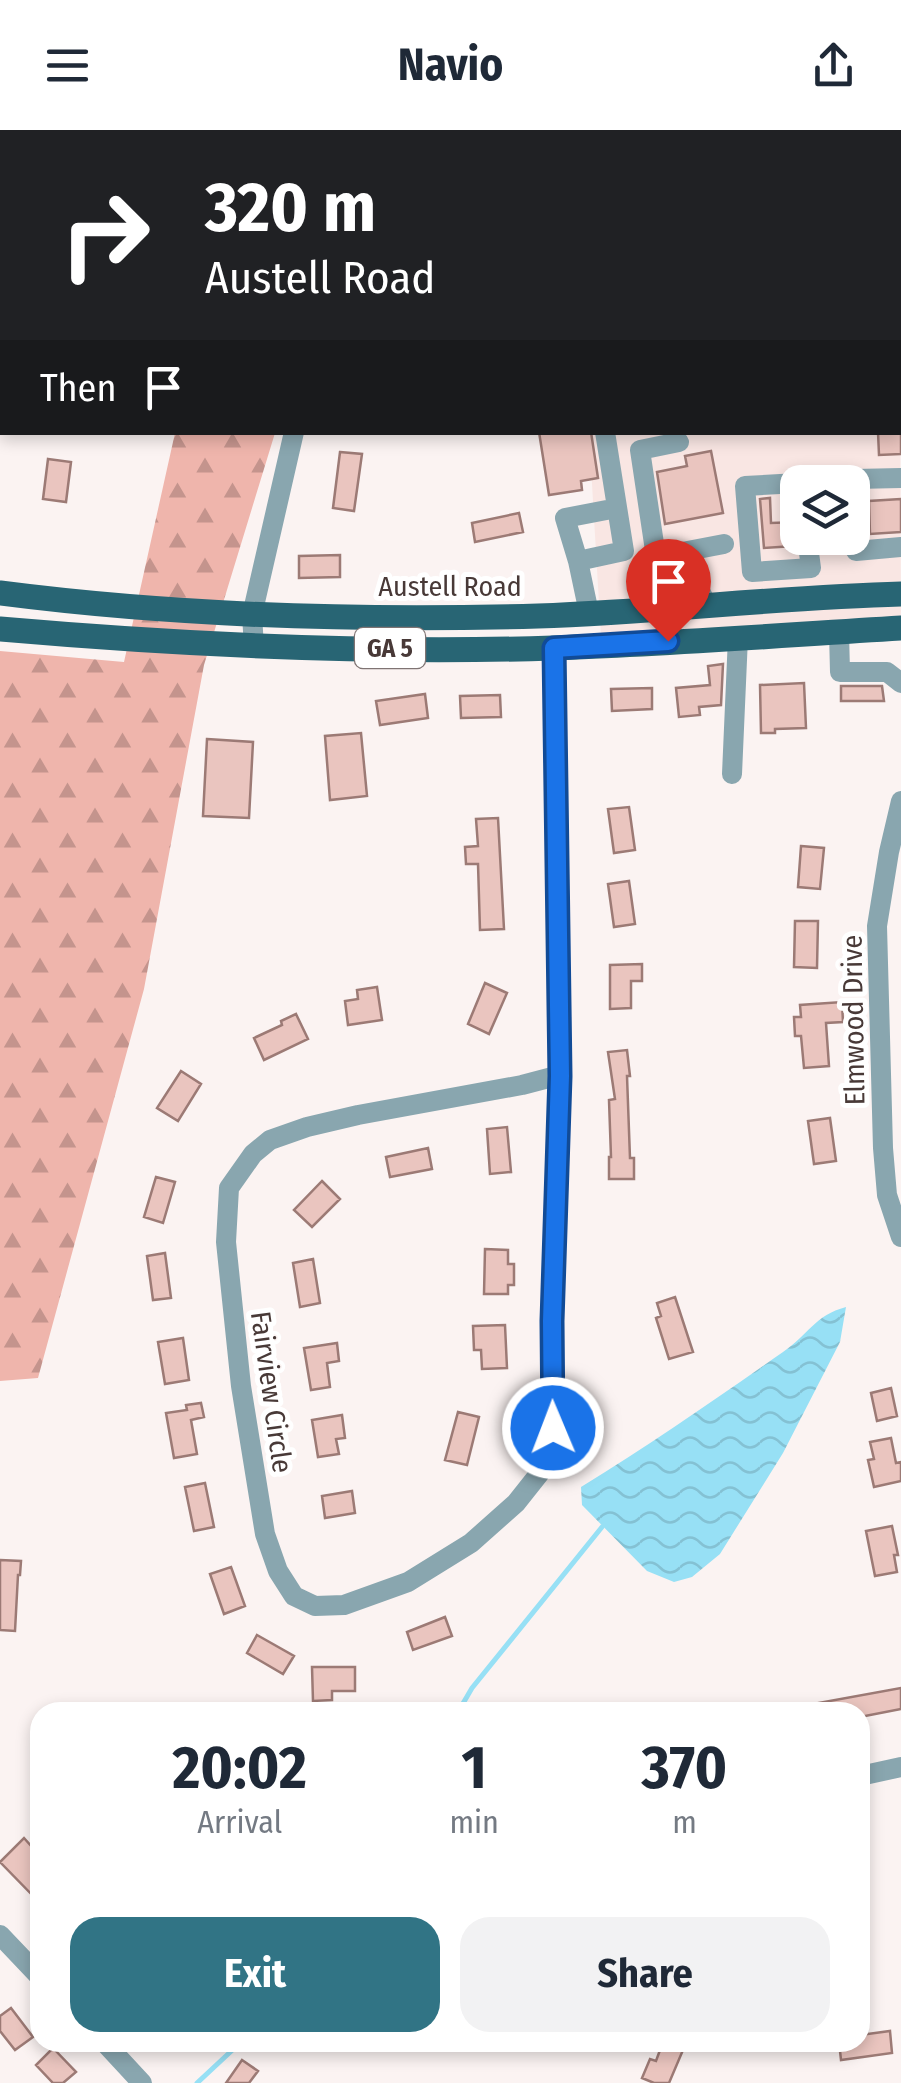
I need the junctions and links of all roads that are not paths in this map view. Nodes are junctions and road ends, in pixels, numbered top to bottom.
1 (293, 435) edge
2 (605, 435) edge
3 (679, 442) dead end
4 (901, 478) edge
5 (780, 485) edge
6 (617, 508) junction
7 (724, 544) dead end
8 (901, 548) edge
9 (685, 552) junction
10 (810, 555) edge
11 (578, 561) junction
12 (766, 571) junction
13 (0, 593) edge
14 (901, 594) edge
15 (766, 601) junction
16 (707, 605) junction
17 (662, 608) junction
18 (579, 613) junction
19 (243, 615) junction
20 (0, 628) edge
21 (901, 628) edge
22 (840, 632) junction
23 (738, 637) junction
24 (254, 647) junction
25 (554, 648) junction
26 (901, 683) edge
27 (732, 774) dead end
28 (901, 801) edge
29 (560, 1076) junction
30 (901, 1238) edge
31 (901, 1767) edge
32 (870, 1774) edge
33 (0, 1935) edge
34 (30, 1966) edge
35 (113, 2052) edge
36 (142, 2083) edge

1 - 19 street
2 - 6 street
3 - 9 street
4 - 8 street
5 - 12 street
6 - 11 street
6 - 11 street
7 - 9 street
9 - 16 street
9 - 17 street
10 - 12 street
11 - 18 street
12 - 15 street
13 - 19 main road, Austell Road / GA 5
14 - 15 main road, Austell Road / GA 5
15 - 16 main road, Austell Road / GA 5
16 - 17 main road, Austell Road / GA 5
17 - 18 main road, Austell Road / GA 5
18 - 19 main road, Austell Road / GA 5
19 - 24 street
20 - 24 main road, GA 5
21 - 22 main road, GA 5
22 - 23 main road, GA 5
22 - 26 street
23 - 25 main road, GA 5
23 - 27 street
24 - 25 main road, GA 5
25 - 29 street
28 - 30 street, Elmwood Drive
29 - 29 street, Fairview Circle
31 - 32 street
33 - 34 street
35 - 36 street

